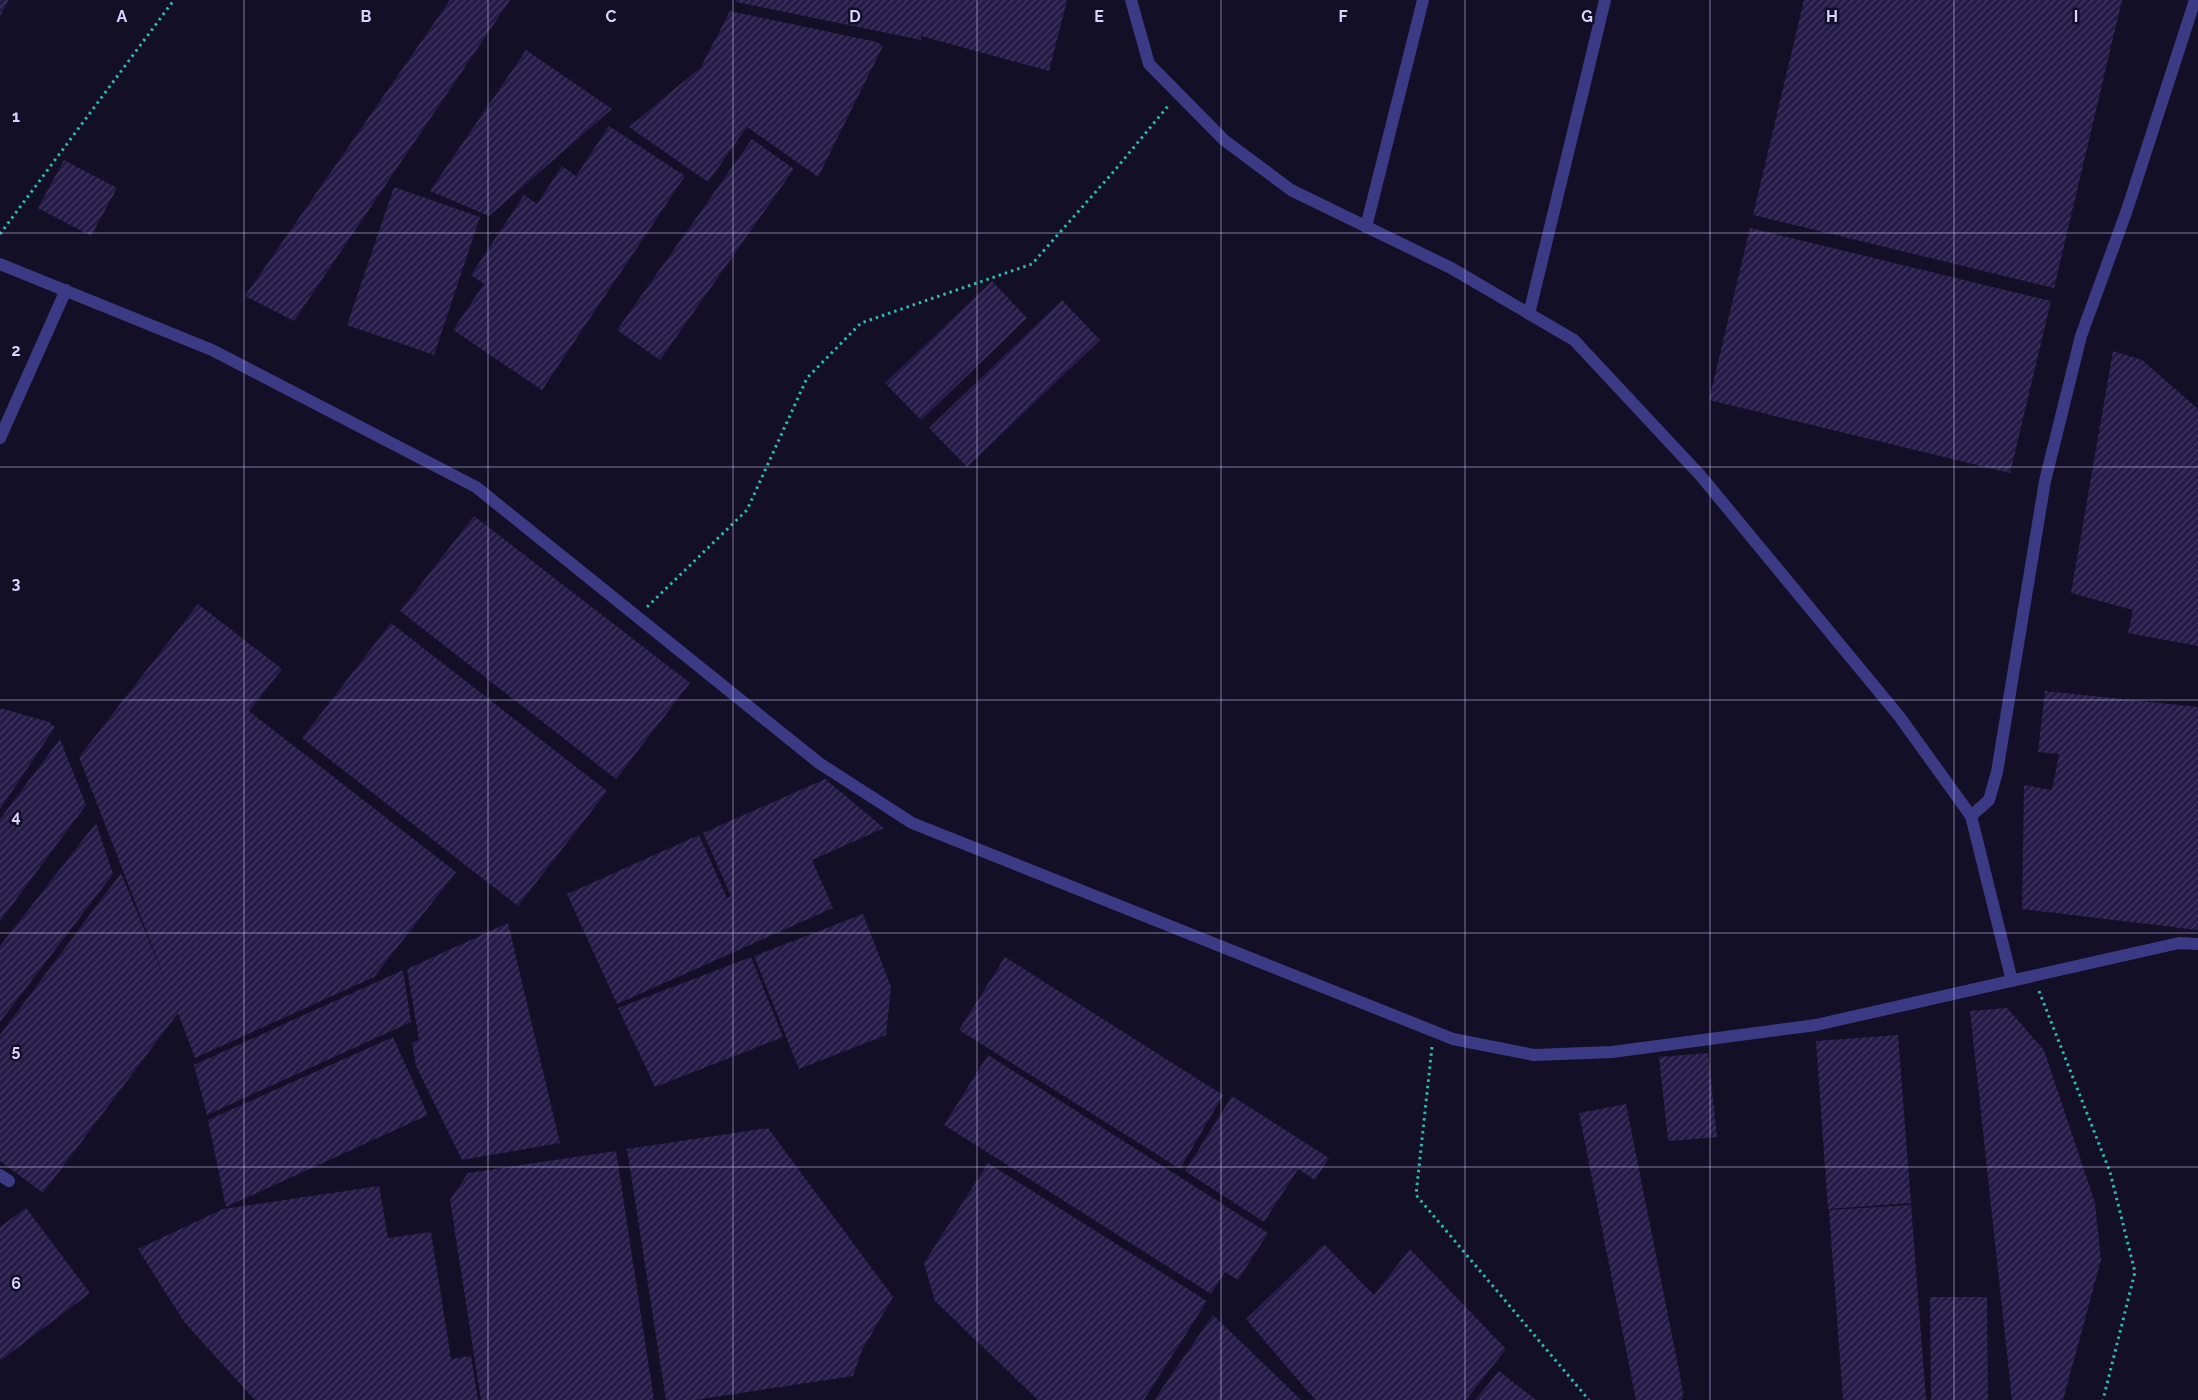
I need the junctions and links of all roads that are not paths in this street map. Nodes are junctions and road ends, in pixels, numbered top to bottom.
1 (1131, 0) edge
2 (1422, 0) edge
3 (1605, 0) edge
4 (2195, 0) edge
5 (1366, 227) junction
6 (0, 264) edge
7 (66, 290) junction
8 (1529, 314) junction
9 (0, 438) edge
10 (1971, 816) junction
11 (2198, 944) edge
12 (2012, 981) junction

1 - 5 street
2 - 5 street
3 - 8 street
4 - 10 street
5 - 8 street
6 - 7 street
7 - 9 street
7 - 12 street
8 - 10 street
10 - 12 street
11 - 12 street

